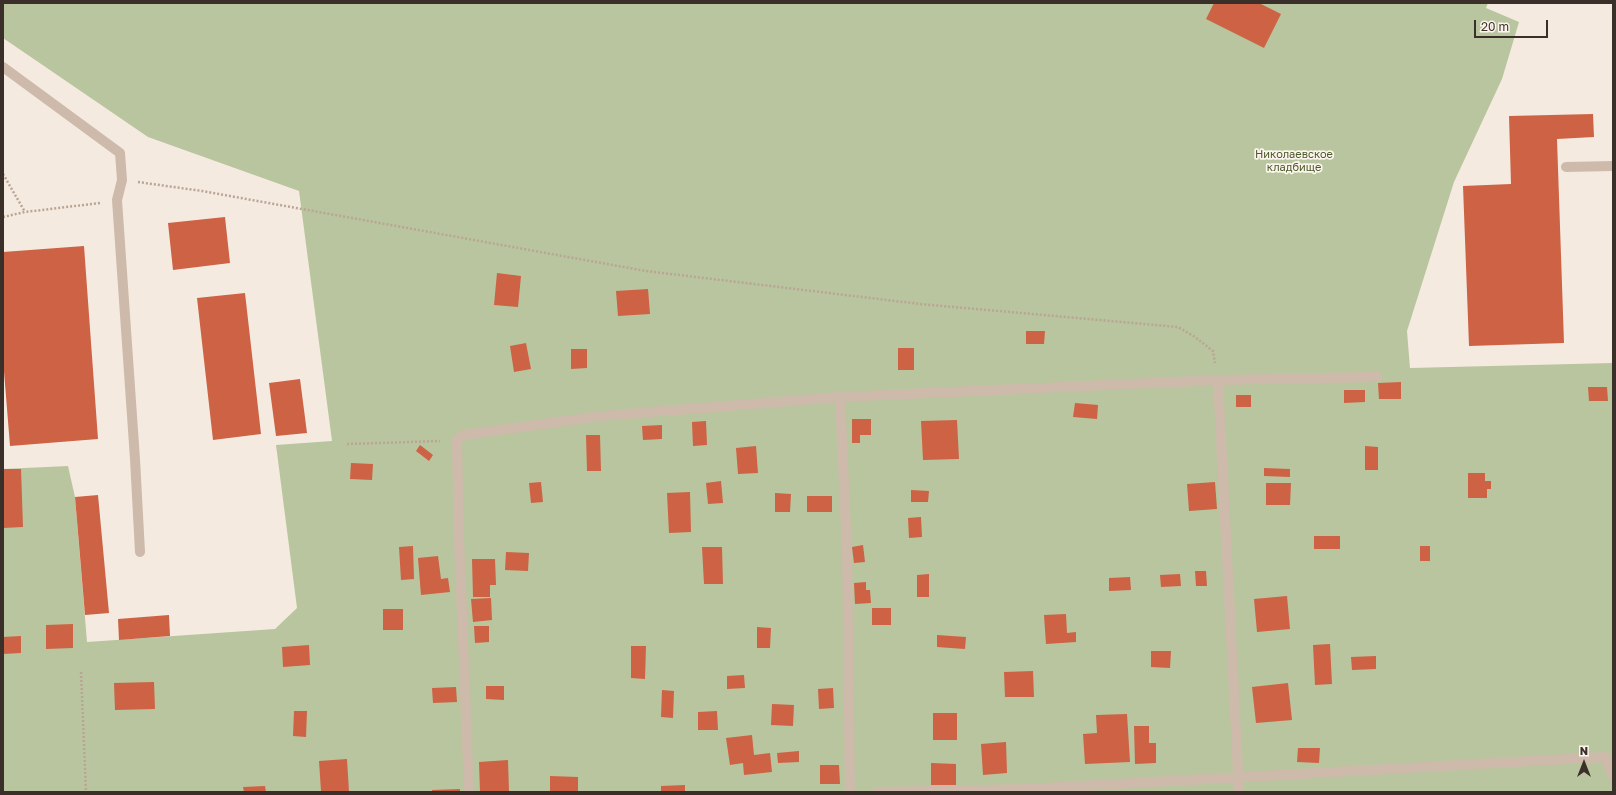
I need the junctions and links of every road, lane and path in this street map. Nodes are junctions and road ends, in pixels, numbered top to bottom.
1 (3, 67) edge
2 (1613, 166) edge
3 (1566, 167) dead end
4 (3, 174) edge
5 (122, 180) junction
6 (117, 200) junction
7 (25, 212) junction
8 (3, 217) edge
9 (1377, 377) dead end
10 (1218, 380) junction
11 (840, 397) junction
12 (457, 440) junction
13 (347, 444) dead end
14 (140, 552) dead end
15 (81, 672) dead end
16 (1239, 776) junction
17 (1613, 776) edge
18 (86, 792) edge
19 (469, 792) edge
20 (850, 792) edge
21 (877, 792) edge
22 (1239, 792) edge

1 - 5 lane
2 - 3 lane
4 - 7 path
5 - 6 lane
5 - 10 path
6 - 7 path
6 - 14 lane
7 - 8 path
9 - 10 lane
10 - 11 lane
10 - 16 lane
11 - 12 lane
11 - 20 lane
12 - 13 path
12 - 19 lane
15 - 18 path
16 - 17 lane
16 - 21 lane
16 - 22 lane

